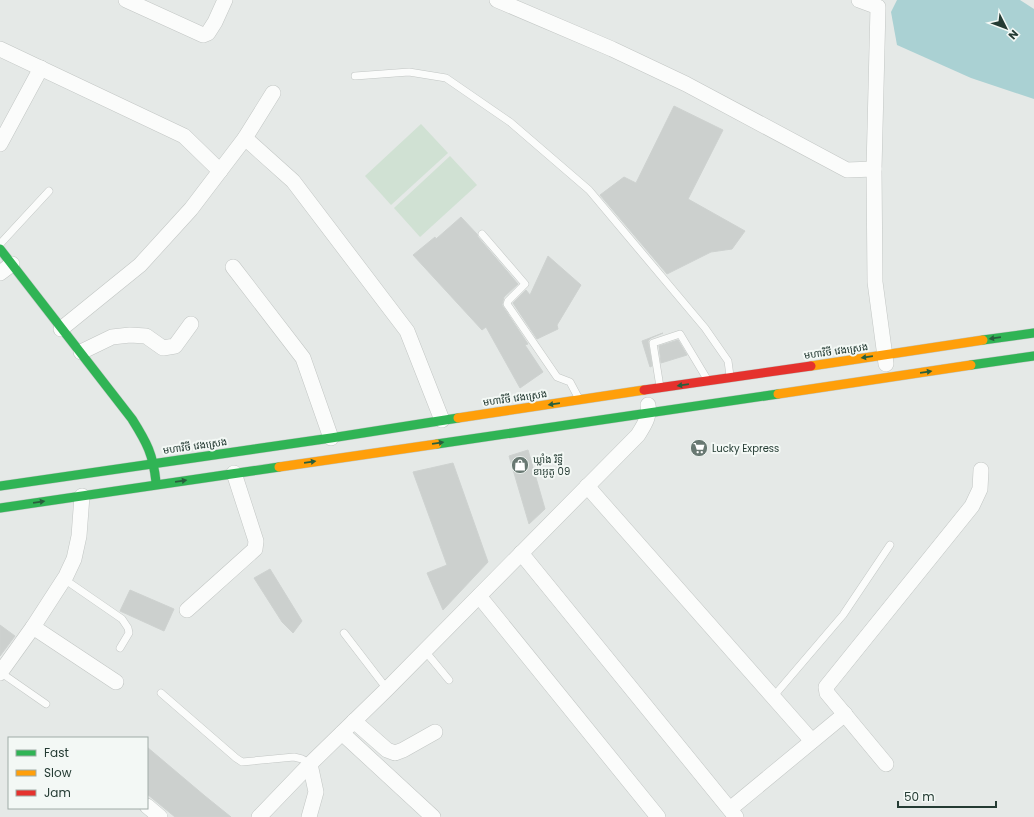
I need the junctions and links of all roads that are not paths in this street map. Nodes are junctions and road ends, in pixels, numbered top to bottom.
1 (126, 0) edge
2 (225, 0) edge
3 (497, 0) edge
4 (859, 0) edge
5 (878, 4) edge
6 (0, 49) edge
7 (41, 68) junction
8 (355, 76) dead end
9 (273, 93) dead end
10 (245, 138) junction
11 (0, 144) edge
12 (874, 169) junction
13 (220, 171) junction
14 (49, 191) dead end
15 (482, 234) dead end
16 (0, 244) edge
17 (0, 249) edge
18 (12, 264) junction
19 (233, 267) dead end
20 (0, 273) edge
21 (191, 324) dead end
22 (61, 329) junction
23 (1034, 333) edge
24 (81, 352) junction
25 (885, 355) junction
26 (1034, 356) edge
27 (887, 377) junction
28 (730, 378) junction
29 (708, 381) junction
30 (653, 389) junction
31 (580, 400) junction
32 (649, 412) junction
33 (442, 420) junction
34 (331, 438) junction
35 (154, 463) junction
36 (981, 470) dead end
37 (234, 473) junction
38 (156, 485) junction
39 (0, 486) edge
40 (587, 486) junction
41 (82, 496) junction
42 (0, 508) edge
43 (890, 545) dead end
44 (521, 553) junction
45 (64, 579) junction
46 (479, 596) junction
47 (187, 610) dead end
48 (32, 627) junction
49 (344, 633) dead end
50 (120, 648) dead end
51 (425, 651) junction
52 (0, 672) edge
53 (449, 680) dead end
54 (116, 682) dead end
55 (388, 689) junction
56 (161, 693) dead end
57 (772, 697) junction
58 (46, 704) dead end
59 (845, 714) junction
60 (354, 721) junction
61 (435, 732) dead end
62 (342, 733) junction
63 (812, 741) junction
64 (310, 764) junction
65 (886, 764) dead end
66 (148, 807) edge
67 (733, 813) edge
68 (160, 817) edge
69 (259, 817) edge
70 (310, 817) edge
71 (433, 817) edge
72 (658, 817) edge

1 - 2 street
3 - 12 street
4 - 5 street
5 - 12 street
6 - 7 street
7 - 11 street
7 - 13 street
8 - 28 lane
9 - 10 street
10 - 13 street
10 - 33 street
12 - 25 street
13 - 22 street
14 - 16 lane
15 - 31 lane
17 - 18 main road
18 - 20 street
18 - 22 main road
19 - 34 street
21 - 24 street
22 - 24 main road
23 -> 25 main road, មហាវិថី វេងស្រេង
24 - 35 main road
25 - 27 street
25 -> 28 main road, មហាវិថី វេងស្រេង
27 -> 26 main road
27 - 32 main road
28 - 29 main road, មហាវិថី វេងស្រេង
29 -> 30 main road, មហាវិថី វេងស្រេង
29 - 30 lane
30 - 31 main road, មហាវិថី វេងស្រេង
30 - 32 street
31 -> 33 main road, មហាវិថី វេងស្រេង
37 -> 32 main road
32 - 40 street
33 - 34 main road, មហាវិថី វេងស្រេង
34 - 35 main road, មហាវិថី វេងស្រេង
35 - 38 main road
35 - 39 main road, មហាវិថី វេងស្រេង
36 - 59 street
38 -> 37 main road
37 - 47 street
38 - 41 main road
40 - 44 street
40 - 57 street
42 -> 41 main road
41 - 45 street
43 - 57 lane
44 - 46 street
44 - 67 street
45 - 48 street
45 - 50 lane
46 - 51 street
46 - 72 street
48 - 52 street
48 - 54 street
49 - 55 lane
51 - 53 lane
51 - 55 street
52 - 58 lane
55 - 60 street
56 - 64 lane
57 - 63 street
59 - 63 street
59 - 65 street
60 - 61 street
60 - 62 street
62 - 64 street
62 - 71 street
63 - 67 street
64 - 69 street
64 - 70 street
66 - 68 street

